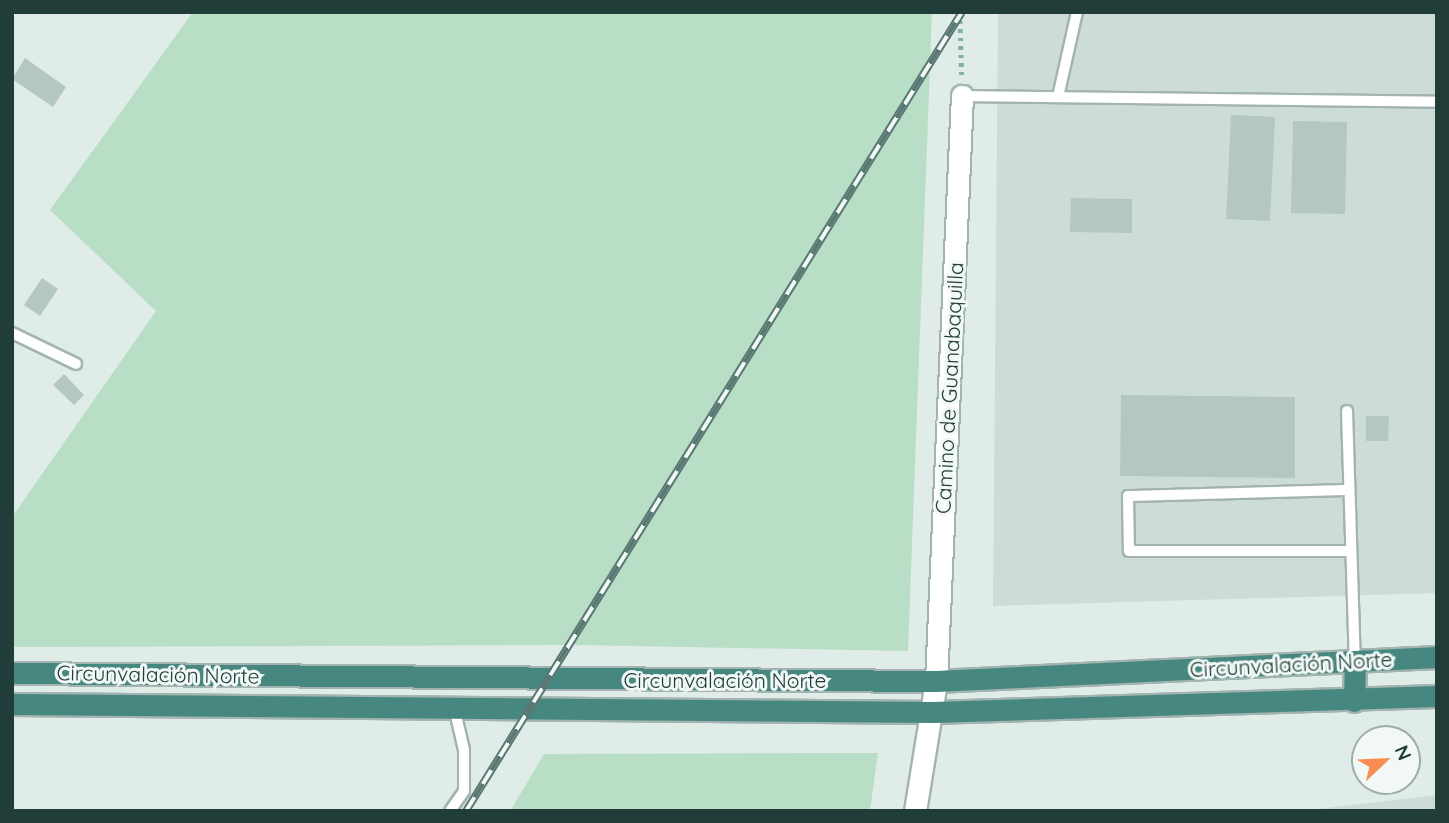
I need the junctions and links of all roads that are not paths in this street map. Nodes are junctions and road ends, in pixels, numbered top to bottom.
1 (1077, 12) edge
2 (962, 96) joint
3 (1058, 97) junction
4 (1437, 102) edge
5 (12, 333) edge
6 (76, 364) dead end
7 (1347, 411) dead end
8 (1349, 490) junction
9 (1351, 551) junction
10 (1437, 657) edge
11 (1355, 662) junction
12 (12, 673) edge
13 (936, 681) junction
14 (1437, 696) edge
15 (1354, 701) junction
16 (12, 704) edge
17 (454, 706) junction
18 (933, 712) junction
19 (450, 811) edge
20 (915, 811) edge

1 - 3 lane
2 - 3 lane
2 - 13 street, Camino de Guanabaquilla
3 - 4 lane
5 - 6 lane
7 - 8 lane
8 - 9 lane
8 - 9 lane
9 - 11 lane
10 - 11 highway, Circunvalación Norte
11 - 13 highway, Circunvalación Norte
11 - 15 highway
12 - 13 highway, Circunvalación Norte
13 - 18 street, Camino de Guanabaquilla
14 - 15 highway, Circunvalación Norte
15 - 18 highway, Circunvalación Norte
16 - 17 highway, Circunvalación Norte
17 - 18 highway, Circunvalación Norte
17 - 19 lane
18 - 20 street

